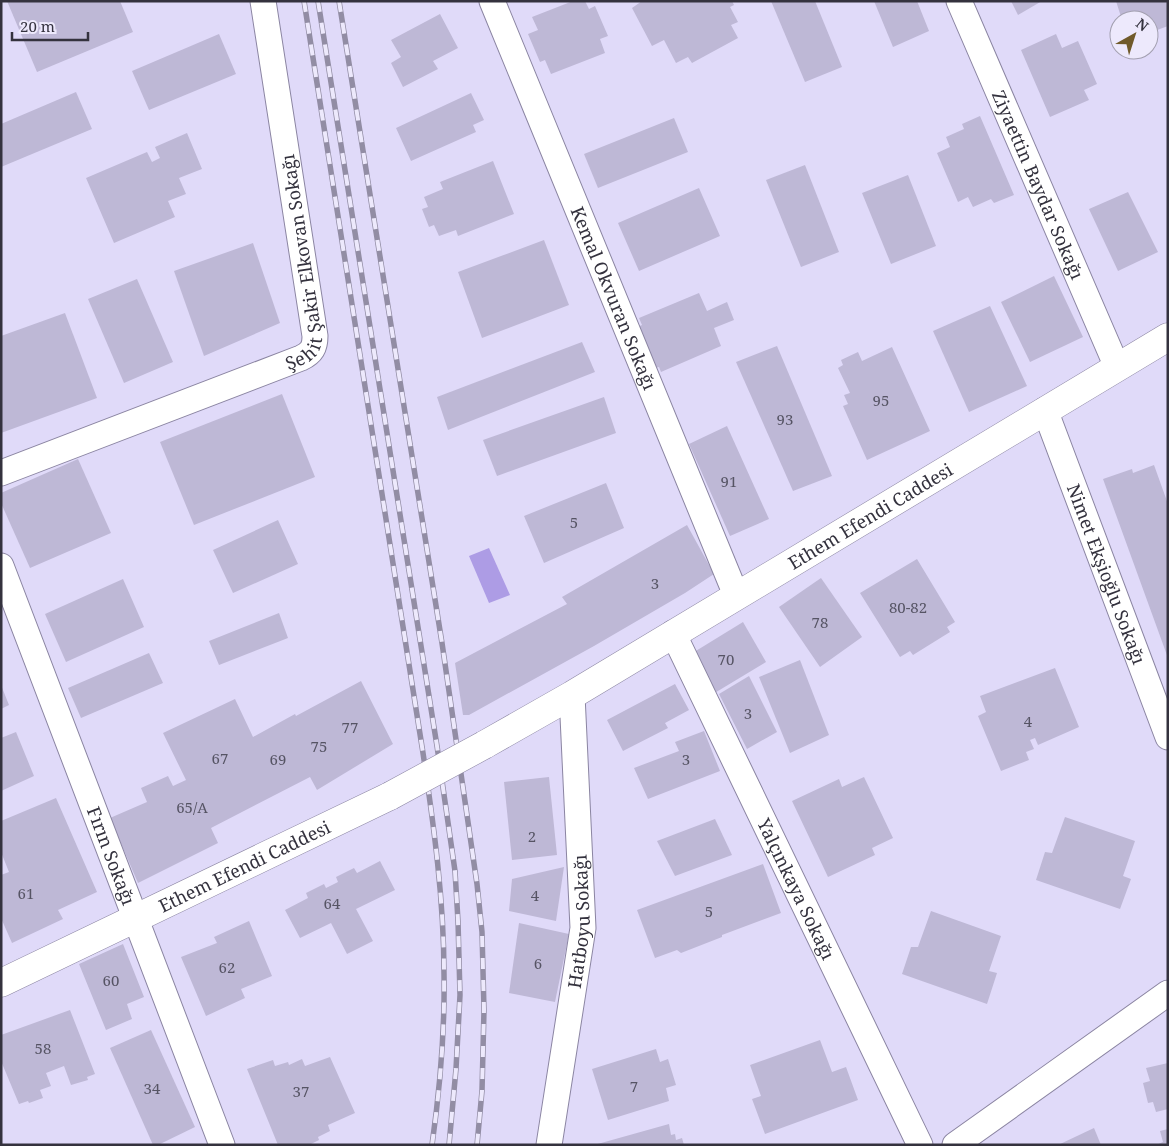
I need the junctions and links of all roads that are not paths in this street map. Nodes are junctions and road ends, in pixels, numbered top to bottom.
1 (263, 1) edge
2 (492, 1) edge
3 (959, 1) edge
4 (1168, 337) edge
5 (1117, 367) junction
6 (1045, 410) junction
7 (1, 473) edge
8 (1, 566) edge
9 (736, 595) junction
10 (673, 633) junction
11 (572, 695) junction
12 (1168, 737) edge
13 (137, 918) junction
14 (1, 982) edge
15 (1168, 993) edge
16 (222, 1145) edge
17 (549, 1145) edge
18 (920, 1145) edge
19 (955, 1145) edge

1 - 7 street, Şehit Şakir Elkovan Sokağı
2 - 9 street, Kemal Okvuran Sokağı
3 - 5 street, Ziyaettin Baydar Sokağı
4 - 5 main road, Ethem Efendi Caddesi
5 - 6 main road, Ethem Efendi Caddesi
6 - 9 main road, Ethem Efendi Caddesi
6 - 12 street, Nimet Ekşioğlu Sokağı
8 - 13 street, Fırın Sokağı
9 - 10 main road, Ethem Efendi Caddesi
10 - 11 main road, Ethem Efendi Caddesi
10 - 18 street, Yalçınkaya Sokağı
11 - 13 main road, Ethem Efendi Caddesi, bridge
11 - 17 street, Hatboyu Sokağı
13 - 14 main road, Ethem Efendi Caddesi
13 - 16 street, Fırın Sokağı
15 - 19 street

